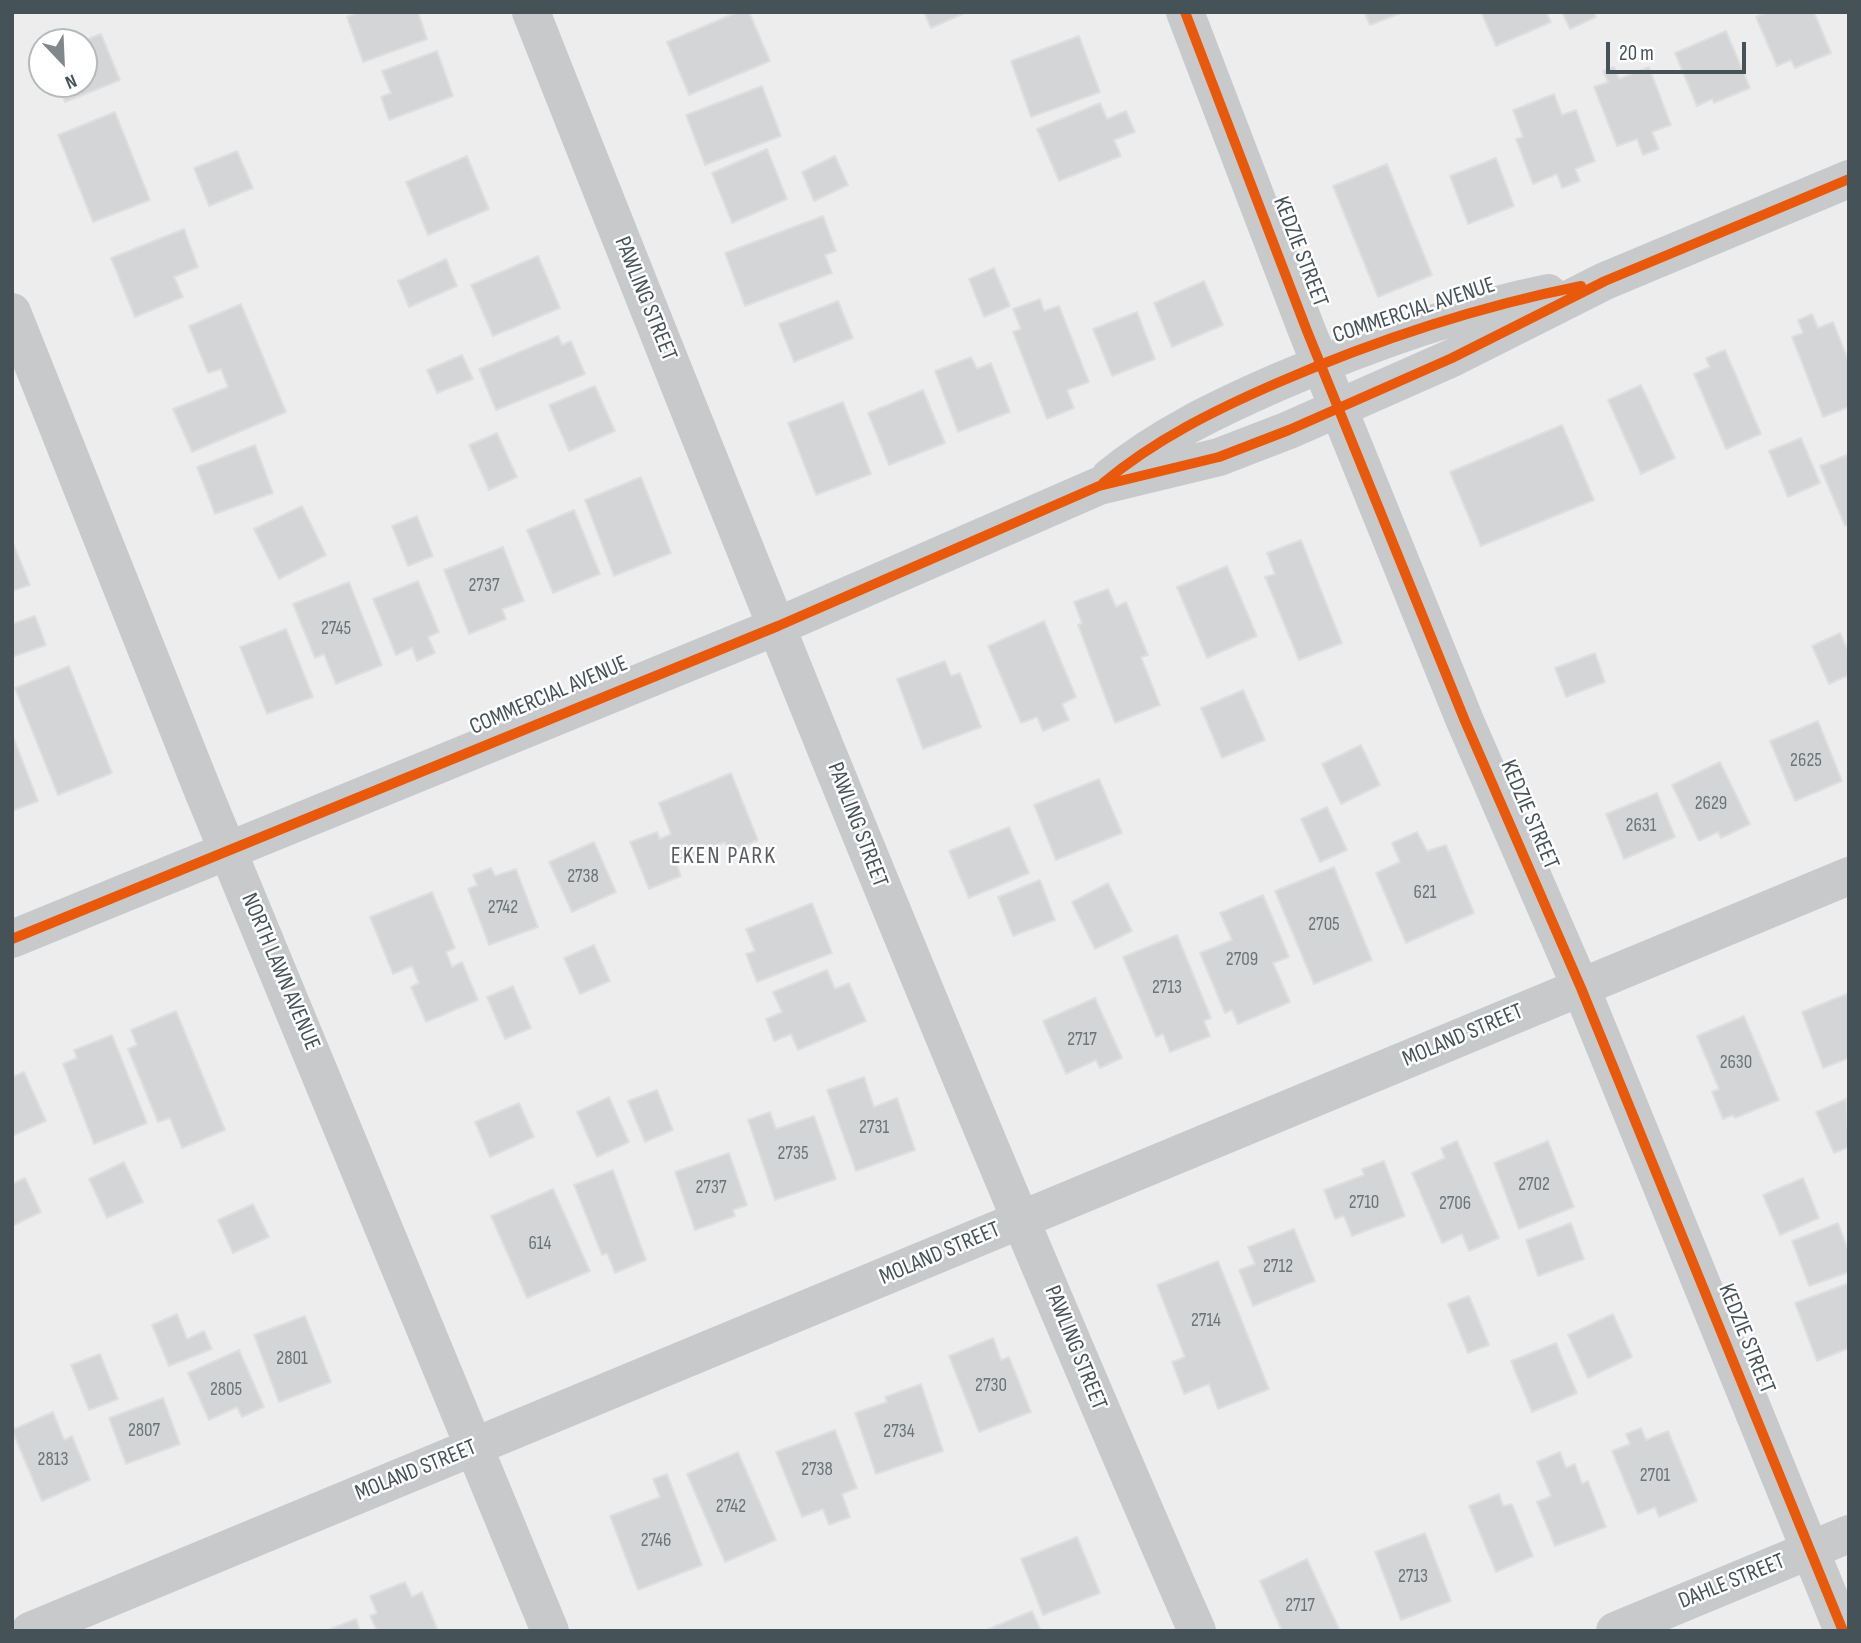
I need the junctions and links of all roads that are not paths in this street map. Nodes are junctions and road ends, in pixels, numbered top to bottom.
1 (531, 12) edge
2 (1185, 12) edge
3 (1849, 179) edge
4 (1605, 281) junction
5 (12, 312) edge
6 (1321, 364) junction
7 (1339, 409) junction
8 (1099, 486) junction
9 (778, 626) junction
10 (229, 851) junction
11 (1849, 876) edge
12 (12, 939) edge
13 (1581, 988) junction
14 (1022, 1219) junction
15 (475, 1446) junction
16 (1849, 1534) edge
17 (1809, 1550) junction
18 (30, 1631) edge
19 (550, 1631) edge
20 (1197, 1631) edge
21 (1615, 1631) edge
22 (1843, 1631) edge

1 - 9 street, PAWLING STREET
2 - 6 street, KEDZIE STREET
3 - 4 street, COMMERCIAL AVENUE
4 - 6 street, COMMERCIAL AVENUE
4 - 7 street, COMMERCIAL AVENUE
5 - 10 street, NORTH LAWN AVENUE
6 - 7 street, KEDZIE STREET
6 - 8 street, COMMERCIAL AVENUE
7 - 8 street, COMMERCIAL AVENUE
7 - 13 street, KEDZIE STREET
8 - 9 street, COMMERCIAL AVENUE
9 - 10 street, COMMERCIAL AVENUE
9 - 14 street, PAWLING STREET
10 - 12 street, COMMERCIAL AVENUE
10 - 15 street, NORTH LAWN AVENUE
11 - 13 street, MOLAND STREET
13 - 14 street, MOLAND STREET
13 - 17 street, KEDZIE STREET
14 - 15 street, MOLAND STREET
14 - 20 street, PAWLING STREET
15 - 18 street, MOLAND STREET
15 - 19 street, NORTH LAWN AVENUE
16 - 17 street, DAHLE STREET
17 - 21 street, DAHLE STREET
17 - 22 street, KEDZIE STREET

